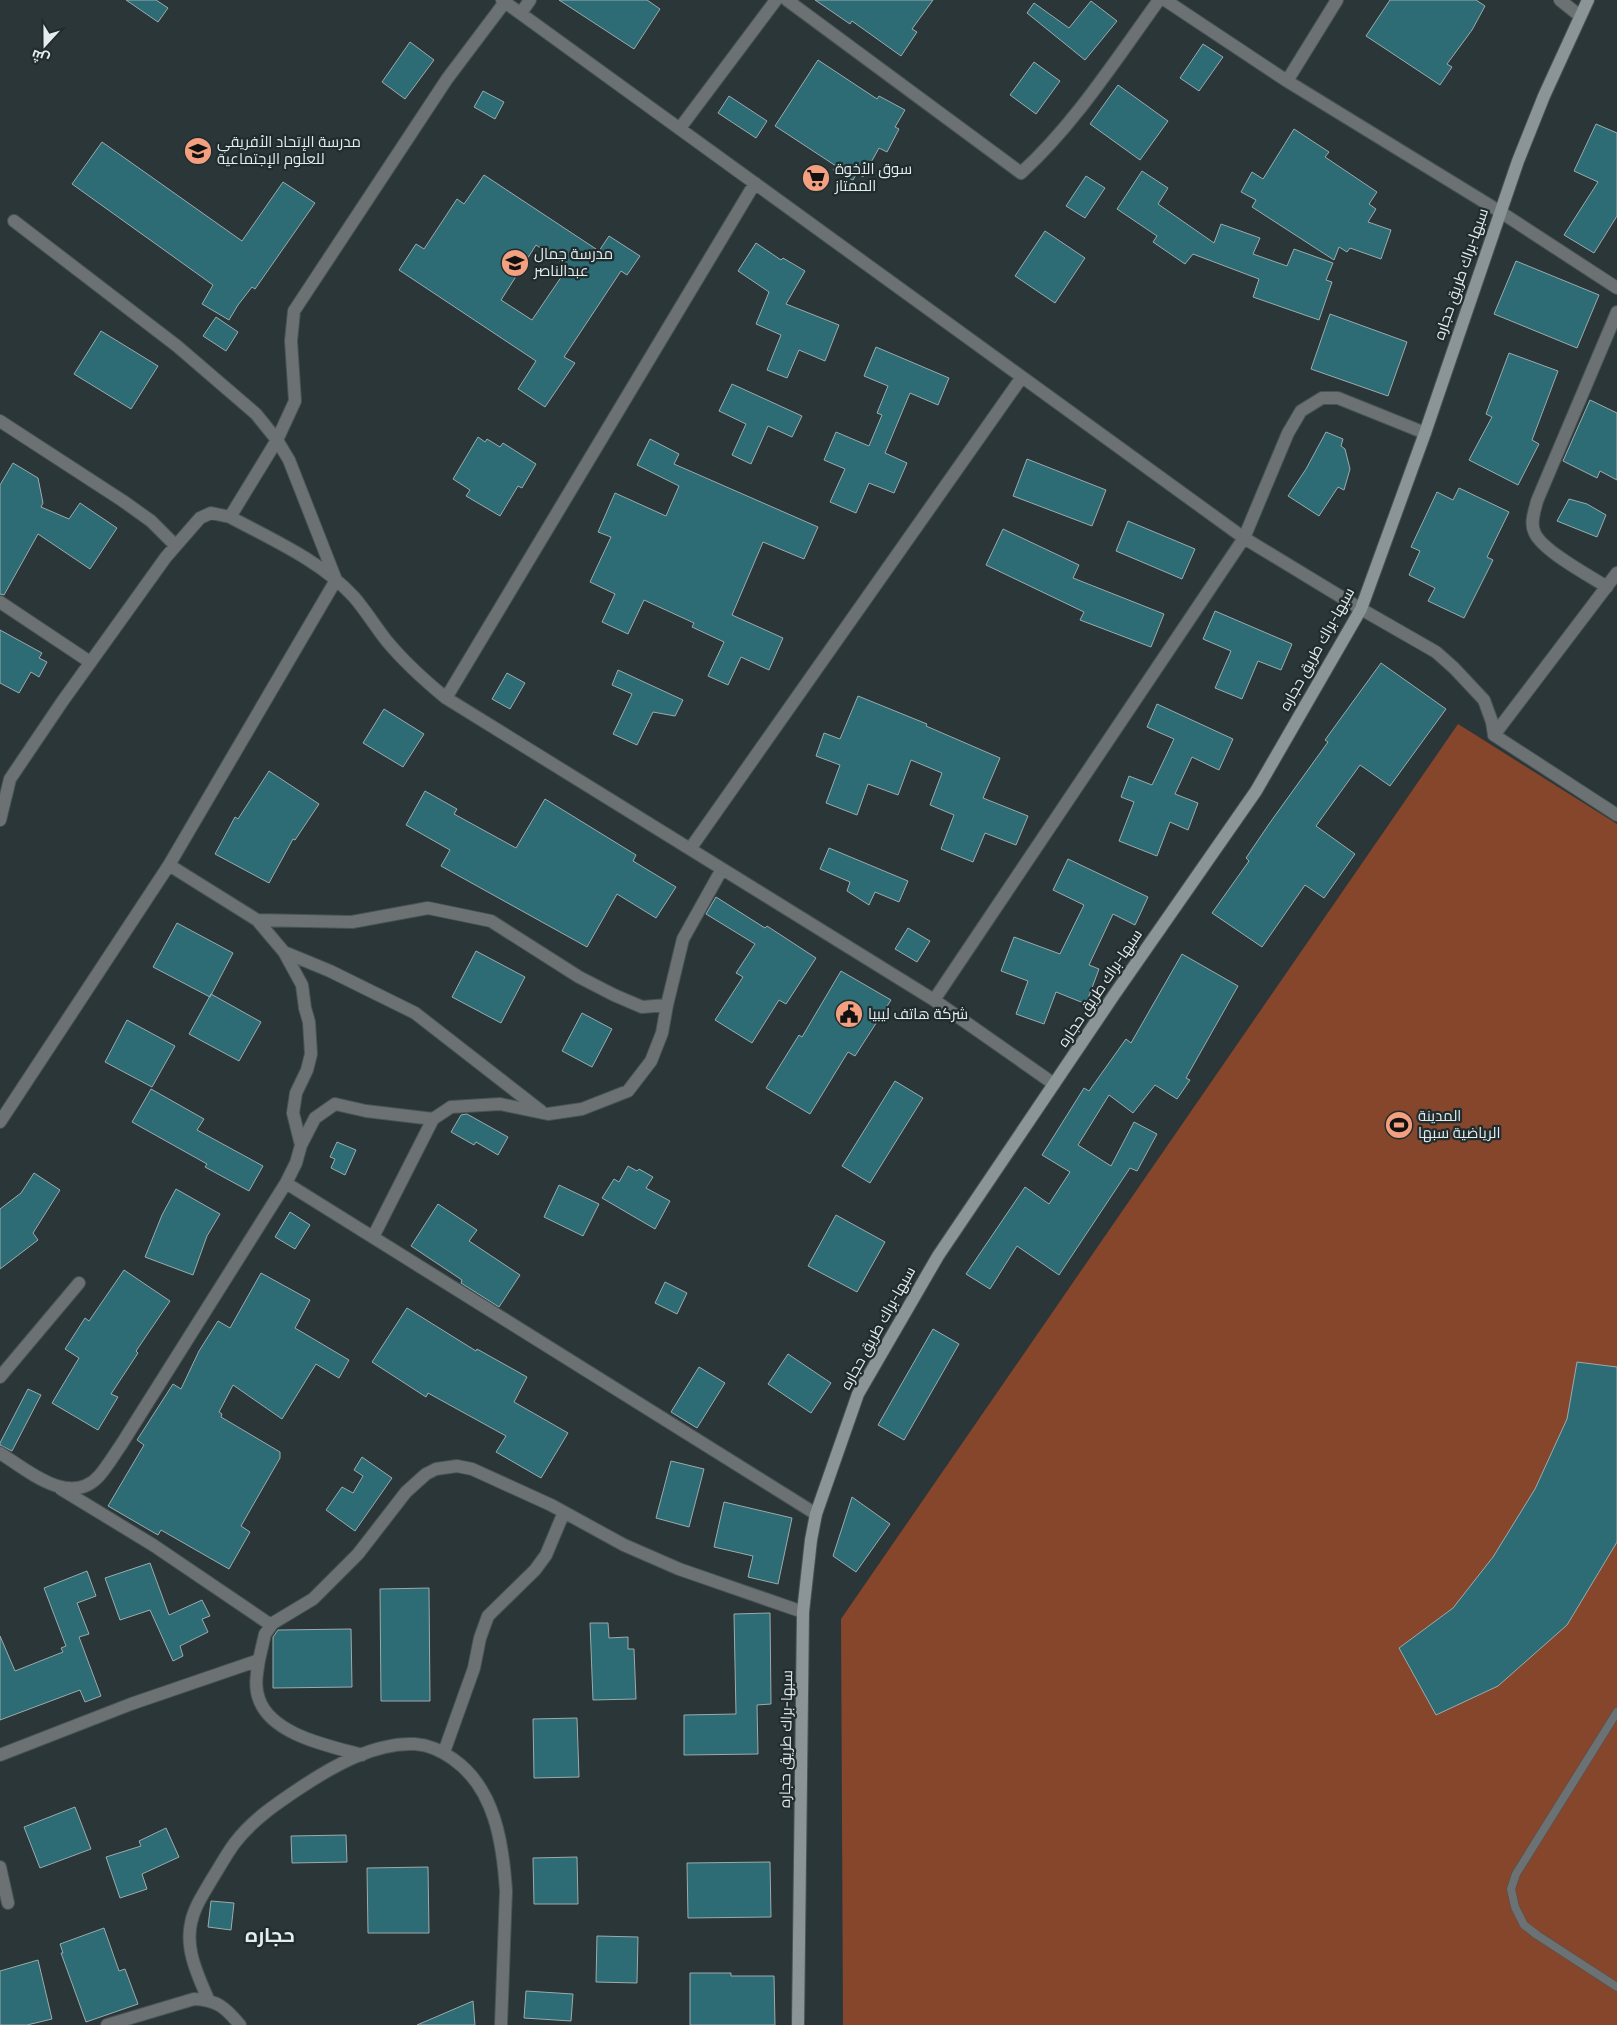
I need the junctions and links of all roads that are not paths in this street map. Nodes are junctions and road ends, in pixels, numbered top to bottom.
1 (530, 0) edge
2 (776, 0) edge
3 (787, 0) edge
4 (1159, 0) edge
5 (1165, 0) edge
6 (1337, 0) edge
7 (1560, 0) edge
8 (1588, 0) edge
9 (504, 1) edge
10 (521, 13) junction
11 (1580, 16) junction
12 (1287, 81) junction
13 (680, 128) junction
14 (755, 183) junction
15 (1499, 211) junction
16 (14, 221) dead end
17 (1617, 288) edge
18 (1617, 312) edge
19 (1022, 377) junction
20 (0, 422) edge
21 (1425, 433) junction
22 (277, 440) junction
23 (230, 517) junction
24 (1244, 538) junction
25 (175, 545) junction
26 (1617, 573) edge
27 (336, 580) junction
28 (1607, 587) junction
29 (0, 602) edge
30 (1361, 609) junction
31 (90, 662) junction
32 (446, 698) junction
33 (1494, 735) junction
34 (5, 776) edge
35 (1617, 815) edge
36 (0, 820) edge
37 (690, 849) junction
38 (169, 865) junction
39 (722, 869) junction
40 (257, 920) junction
41 (284, 952) junction
42 (934, 1000) junction
43 (668, 1005) junction
44 (1054, 1084) junction
45 (543, 1113) junction
46 (433, 1119) junction
47 (0, 1122) edge
48 (301, 1145) junction
49 (286, 1183) junction
50 (373, 1237) junction
51 (79, 1283) dead end
52 (0, 1377) edge
53 (0, 1453) edge
54 (57, 1487) junction
55 (564, 1512) junction
56 (816, 1514) junction
57 (803, 1612) junction
58 (271, 1624) junction
59 (260, 1660) junction
60 (1617, 1712) edge
61 (444, 1752) junction
62 (0, 1755) edge
63 (362, 1755) junction
64 (0, 1867) edge
65 (8, 1903) dead end
66 (1617, 1987) edge
67 (208, 1999) junction
68 (107, 2025) edge
69 (240, 2025) edge
70 (501, 2025) edge
71 (798, 2025) edge

1 - 10 street
2 - 13 street
3 - 4 street
5 - 12 street
6 - 12 street
7 - 11 street
8 - 11 main road, سبها-براك طريق حجاره
9 - 10 street
9 - 22 street
10 - 13 street
11 - 15 main road, سبها-براك طريق حجاره
12 - 15 street
13 - 14 street
14 - 19 street
14 - 32 street
15 - 17 street
15 - 21 main road, سبها-براك طريق حجاره
16 - 22 street
18 - 28 street
19 - 24 street
19 - 37 street
20 - 25 street
21 - 24 street
21 - 30 main road, سبها-براك طريق حجاره
22 - 23 street
22 - 27 street
23 - 25 street
23 - 27 street
24 - 30 street
24 - 42 street
25 - 31 street
26 - 28 street
27 - 32 street
27 - 38 street
28 - 33 street
29 - 31 street
30 - 33 street
30 - 44 main road, سبها-براك طريق حجاره
31 - 34 street
32 - 37 street
33 - 35 street
34 - 36 street
37 - 39 street
38 - 40 street
38 - 47 street
39 - 42 street
39 - 43 street
40 - 41 street
40 - 43 street
41 - 45 street
41 - 48 street
42 - 44 street
43 - 45 street
44 - 56 main road, سبها-براك طريق حجاره
45 - 46 street
46 - 48 street
46 - 50 street
48 - 49 street
49 - 50 street
49 - 54 street
50 - 56 street
51 - 52 street
53 - 54 street
54 - 58 street
55 - 57 street
55 - 58 street
55 - 61 street
56 - 57 main road, سبها-براك طريق حجاره
57 - 71 main road, سبها-براك طريق حجاره
58 - 59 street
59 - 62 street
59 - 63 street
60 - 66 lane
61 - 63 street
61 - 70 street
63 - 67 street
64 - 65 street
67 - 68 street
67 - 69 street

